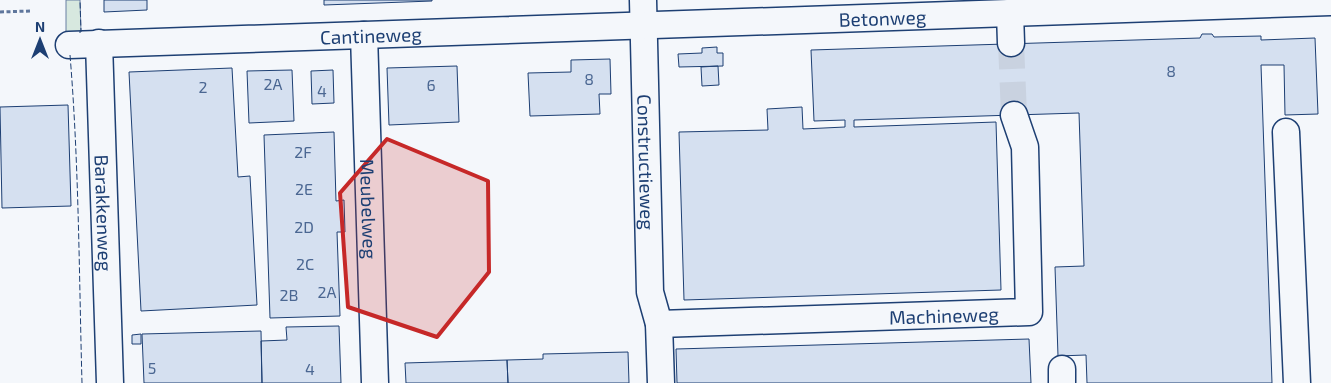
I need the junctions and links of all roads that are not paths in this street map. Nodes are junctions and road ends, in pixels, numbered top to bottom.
1 (643, 0) edge
2 (1331, 2) edge
3 (1010, 13) junction
4 (644, 26) junction
5 (364, 35) junction
6 (99, 43) junction
7 (1011, 43) tunnel mouth
8 (69, 44) dead end
9 (1014, 115) tunnel mouth
10 (1286, 132) dead end
11 (659, 324) junction
12 (110, 383) edge
13 (375, 383) edge
14 (661, 383) edge
15 (1297, 383) edge

1 - 4 street, Constructieweg
2 - 3 street, Betonweg
3 - 4 street, Betonweg
3 - 7 street
4 - 5 street, Cantineweg
4 - 11 street, Constructieweg
5 - 6 street, Cantineweg
5 - 13 street, Meubelweg
6 - 8 street, Cantineweg
6 - 12 street, Barakkenweg
9 - 11 street, Machineweg
10 - 15 street
11 - 14 street, Constructieweg

